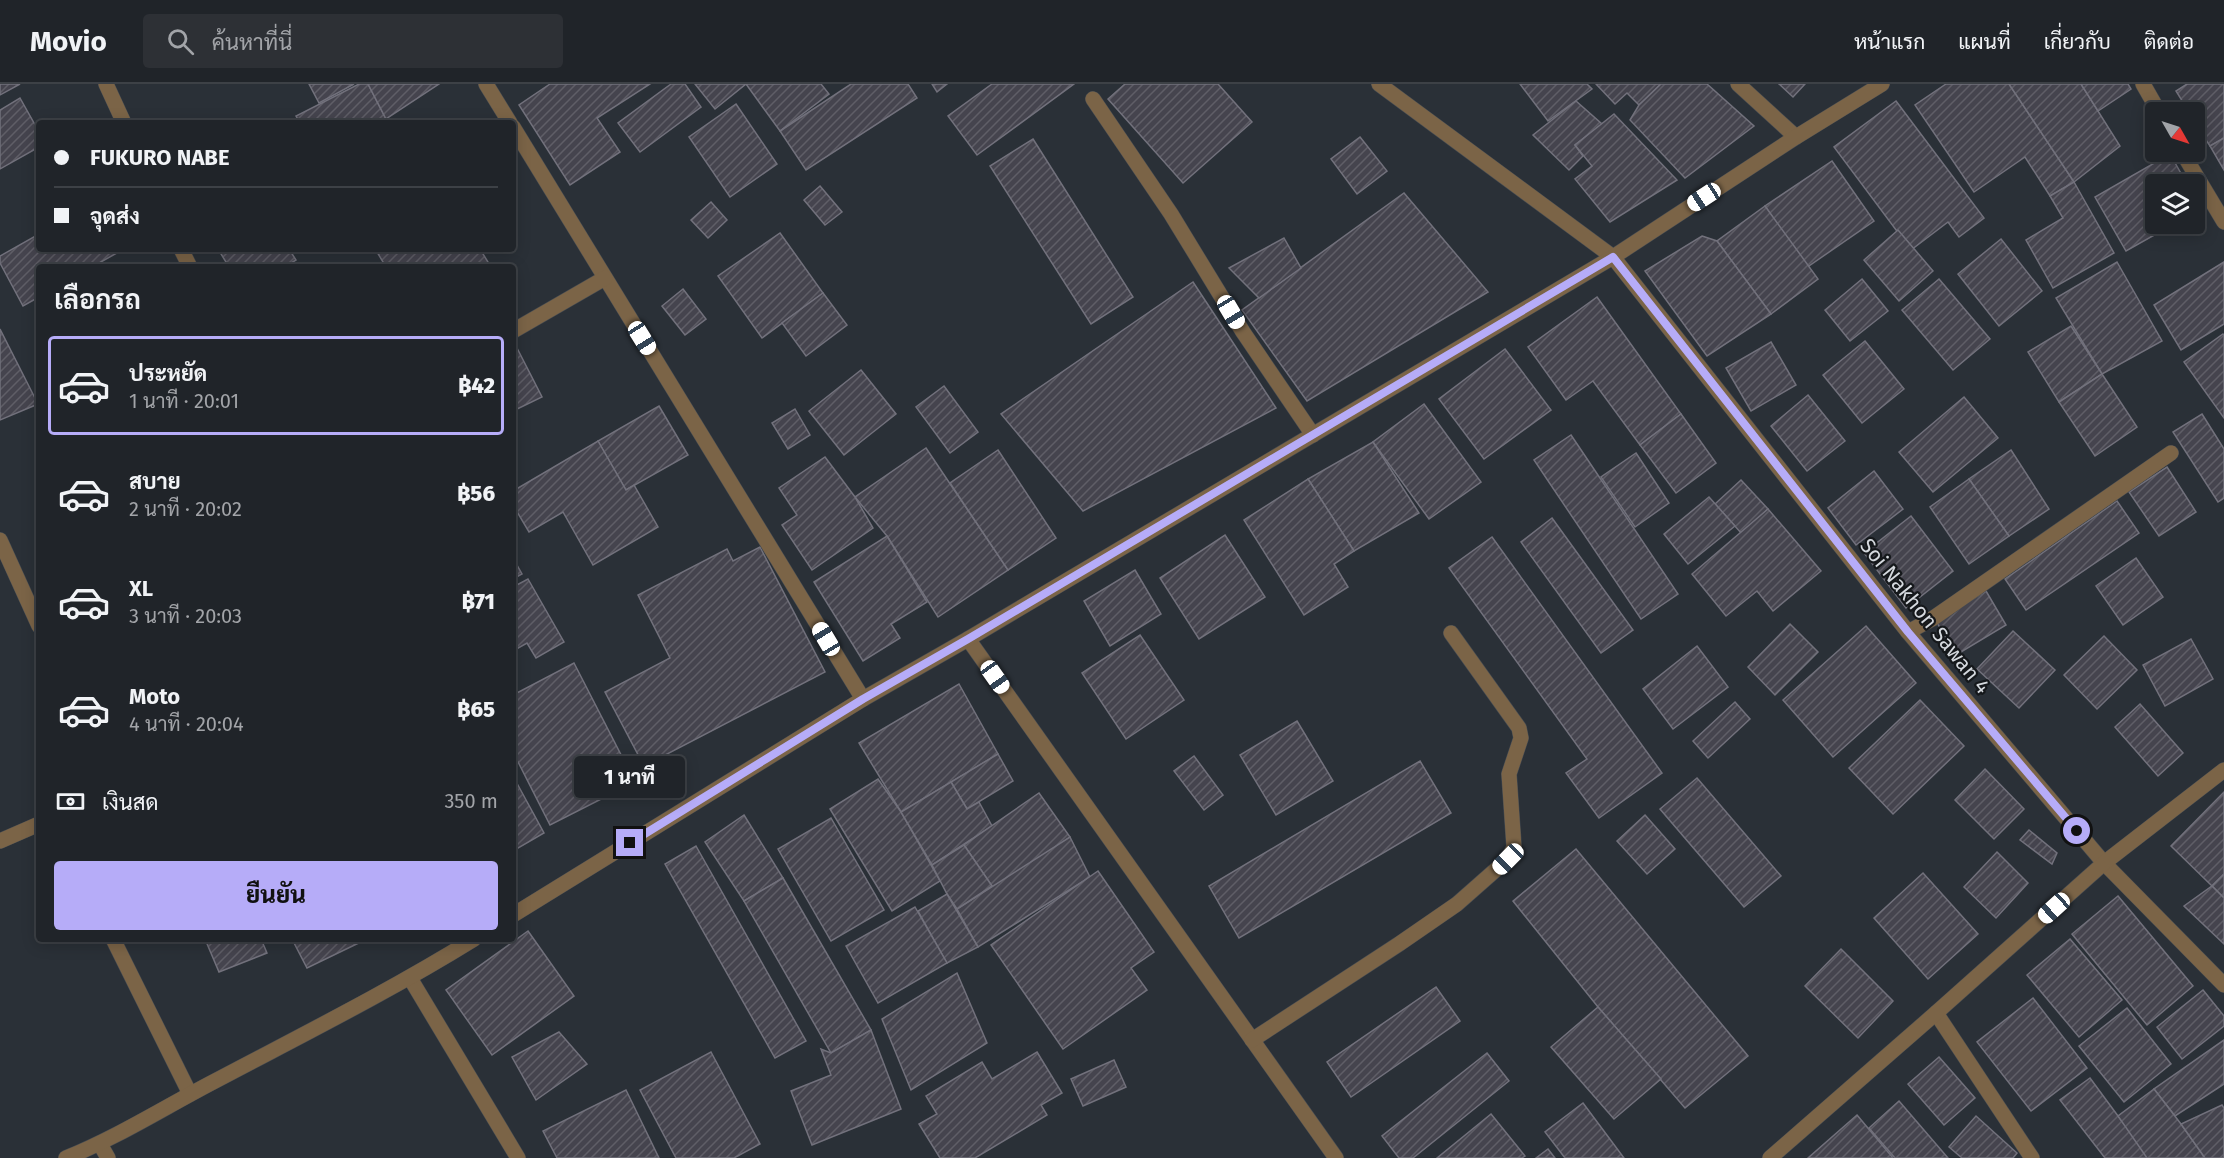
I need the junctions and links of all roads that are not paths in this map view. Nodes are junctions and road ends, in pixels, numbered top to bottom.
1 (106, 84) edge
2 (486, 84) edge
3 (1379, 84) edge
4 (1738, 84) edge
5 (1882, 84) edge
6 (2143, 84) edge
7 (1094, 99) dead end
8 (2153, 102) edge
9 (123, 120) edge
10 (508, 120) edge
11 (516, 132) edge
12 (1796, 137) junction
13 (2188, 162) edge
14 (2224, 222) edge
15 (1613, 257) junction
16 (605, 278) junction
17 (516, 329) edge
18 (1313, 435) junction
19 (2171, 453) dead end
20 (0, 540) edge
21 (36, 620) edge
22 (1908, 632) junction
23 (1451, 633) dead end
24 (968, 639) junction
25 (863, 699) junction
26 (2224, 770) edge
27 (36, 825) edge
28 (0, 841) edge
29 (2104, 863) junction
30 (516, 913) edge
31 (114, 942) edge
32 (469, 942) edge
33 (410, 978) junction
34 (2224, 985) edge
35 (1936, 1013) junction
36 (1252, 1040) junction
37 (190, 1094) junction
38 (100, 1144) junction
39 (66, 1158) edge
40 (108, 1158) edge
41 (518, 1158) edge
42 (1336, 1158) edge
43 (1770, 1158) edge
44 (2032, 1158) edge

1 - 9 street
2 - 10 street
3 - 15 street, Soi Nakhon Sawan 4
4 - 12 street
5 - 12 street
6 - 8 street
7 - 18 street
11 - 16 street
12 - 15 street
13 - 14 street
15 - 18 street
15 - 22 street, Soi Nakhon Sawan 4
16 - 17 street
16 - 25 street
18 - 24 street
19 - 22 street
20 - 21 street
22 - 29 street, Soi Nakhon Sawan 4
23 - 36 street
24 - 25 street
24 - 36 street
25 - 30 street
26 - 29 street
27 - 28 street
29 - 34 street, Soi Nakhon Sawan 4
29 - 35 street
31 - 37 street
32 - 33 street
33 - 37 street
33 - 41 street
35 - 43 street
35 - 44 street
36 - 42 street
37 - 38 street
38 - 39 street
38 - 40 street

